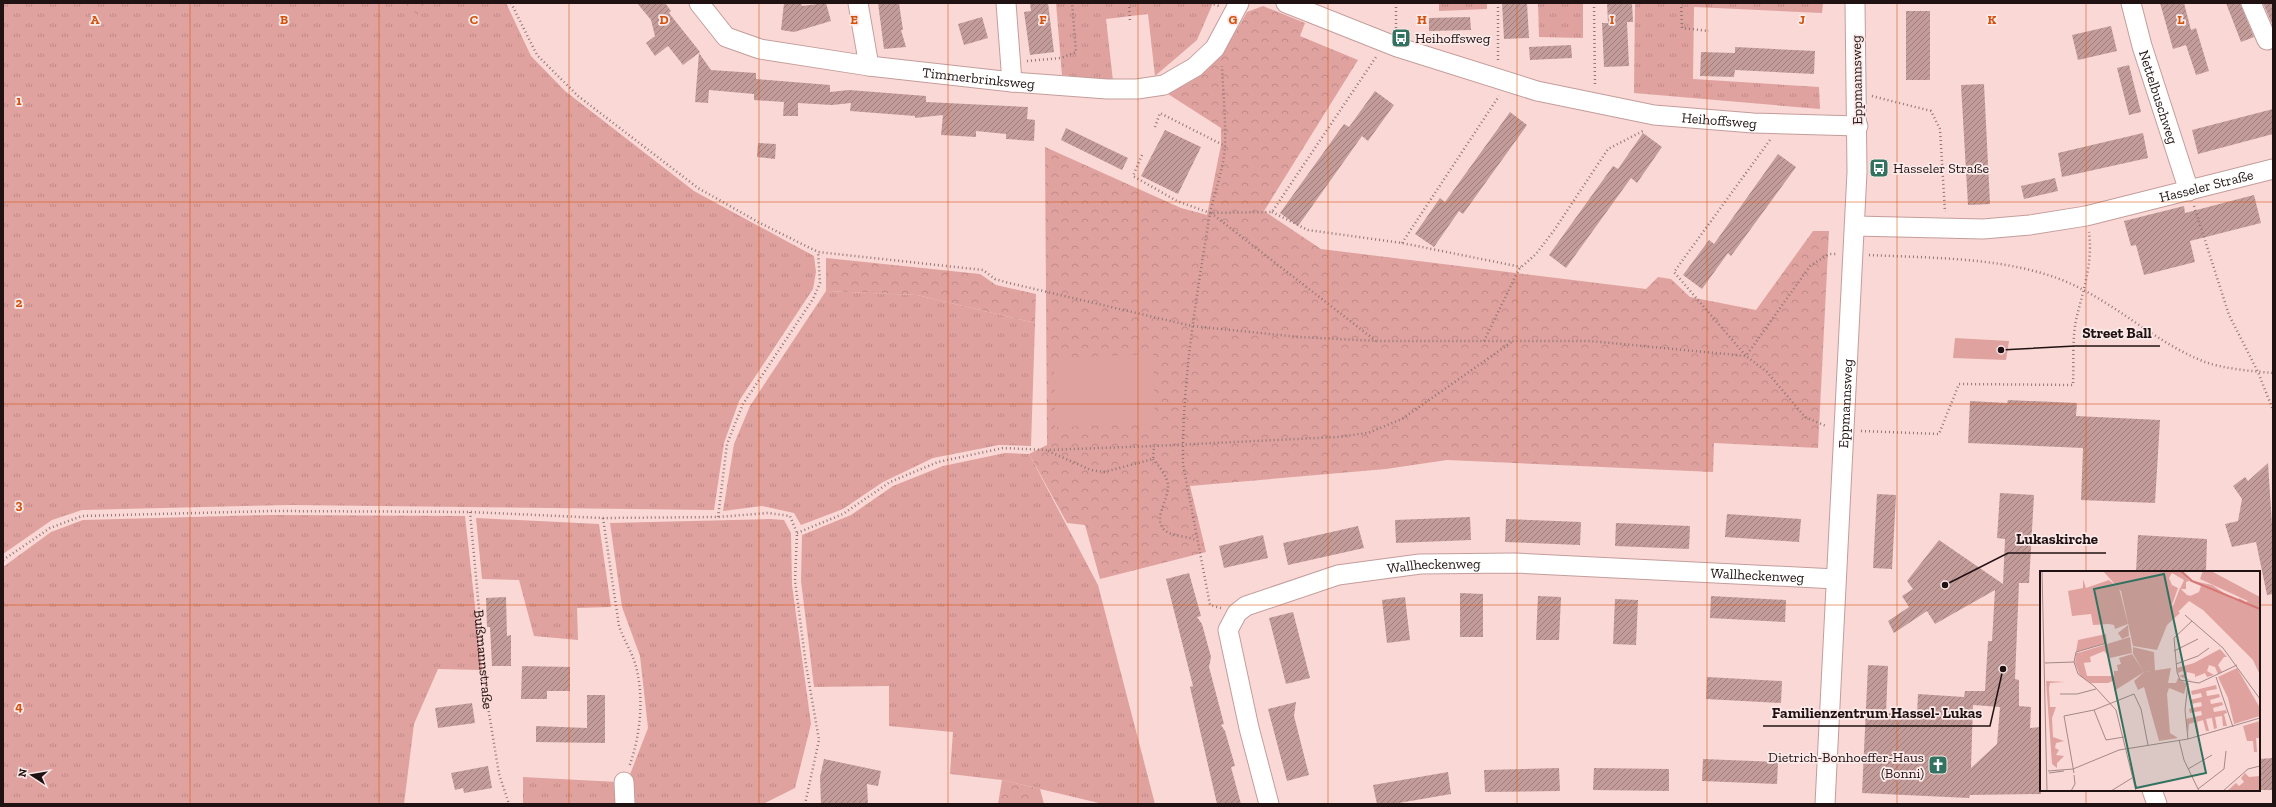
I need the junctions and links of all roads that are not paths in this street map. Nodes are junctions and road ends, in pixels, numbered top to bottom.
1 (699, 3) edge
2 (858, 3) edge
3 (1006, 3) edge
4 (1239, 3) edge
5 (1286, 3) edge
6 (1855, 3) edge
7 (2131, 3) edge
8 (2251, 3) edge
9 (2267, 40) dead end
10 (869, 66) junction
11 (1012, 82) junction
12 (1858, 126) junction
13 (2273, 168) edge
14 (2189, 191) junction
15 (1855, 226) junction
16 (1836, 579) junction
17 (624, 782) road end
18 (2152, 791) edge
19 (625, 804) edge
20 (1269, 804) edge
21 (1825, 804) edge
22 (2156, 804) edge

1 - 10 street, Timmerbrinksweg
2 - 10 street
3 - 11 street
4 - 11 street, Timmerbrinksweg
5 - 12 street, Heihoffsweg
6 - 12 street, Eppmannsweg
7 - 14 street, Nettelbuschweg
8 - 9 street
10 - 11 street, Timmerbrinksweg
12 - 15 street, Eppmannsweg
13 - 14 street, Hasseler Straße
14 - 15 street, Hasseler Straße
15 - 16 street, Eppmannsweg
16 - 20 street, Wallheckenweg
16 - 21 street, Eppmannsweg
17 - 19 street
18 - 22 street

